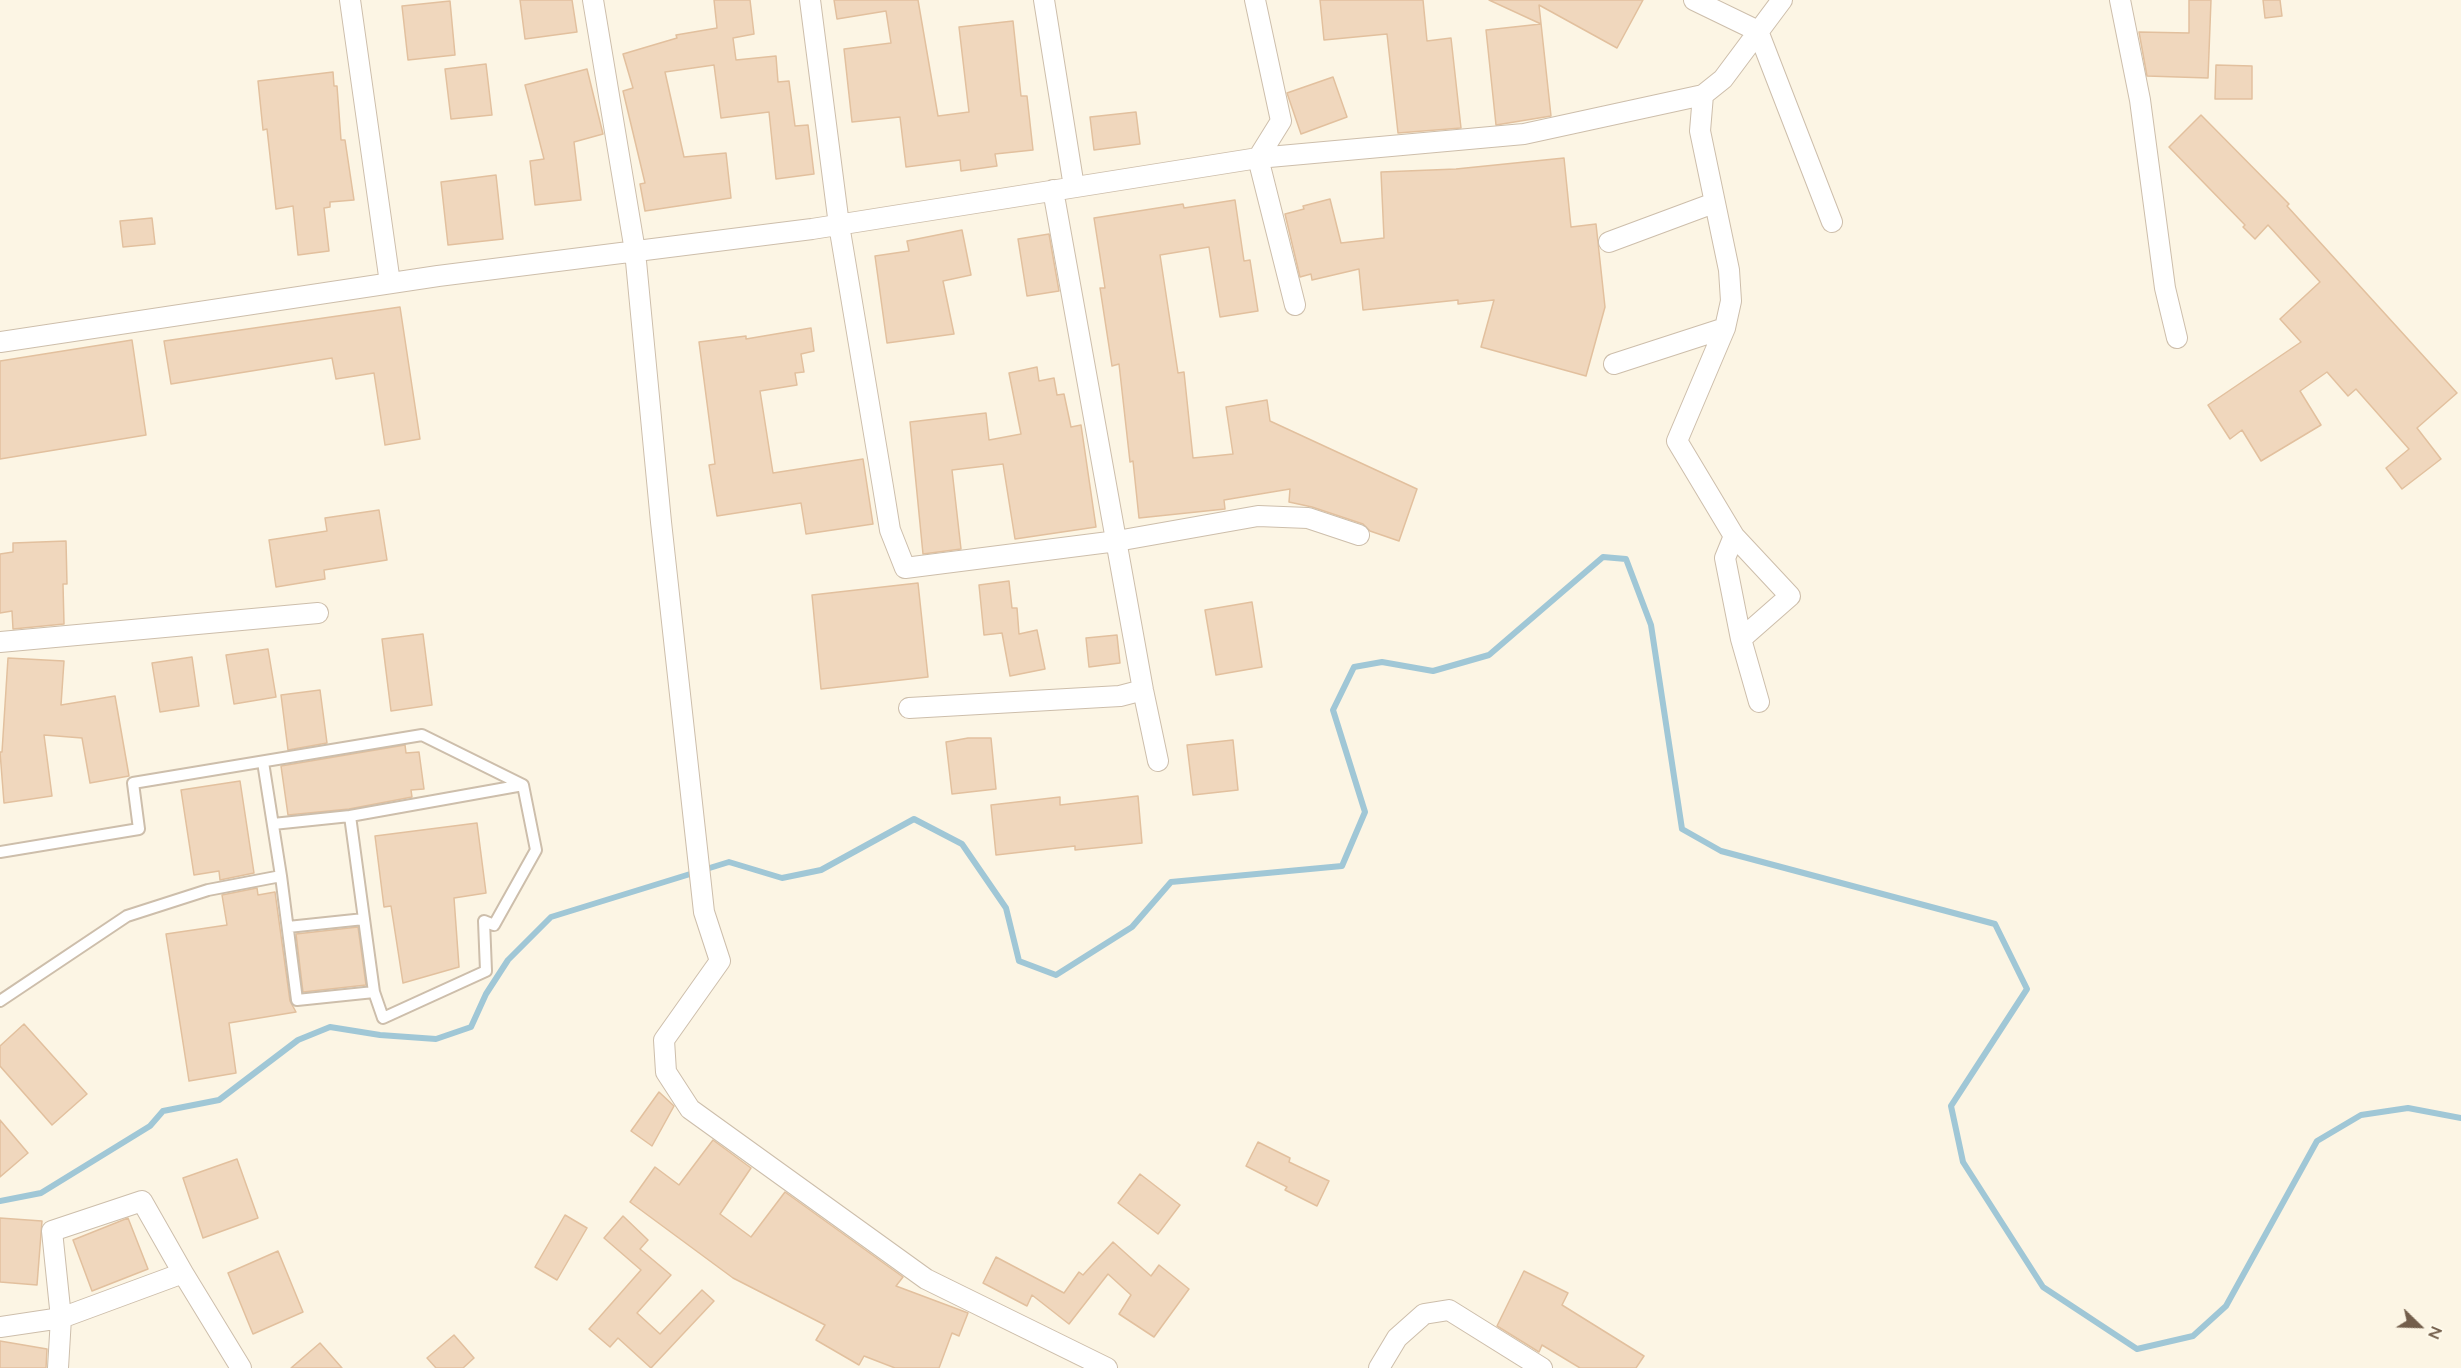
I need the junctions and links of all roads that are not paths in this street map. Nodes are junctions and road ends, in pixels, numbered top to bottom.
1 (350, 0) edge
2 (593, 0) edge
3 (810, 0) edge
4 (1044, 0) edge
5 (1255, 0) edge
6 (1694, 0) edge
7 (1782, 0) edge
8 (2120, 0) edge
9 (1758, 31) junction
10 (1703, 95) junction
11 (1258, 158) junction
12 (1074, 187) junction
13 (1053, 190) junction
14 (1714, 203) junction
15 (1832, 222) dead end
16 (839, 225) junction
17 (1609, 242) dead end
18 (634, 251) junction
19 (390, 283) junction
20 (1295, 305) dead end
21 (1725, 328) junction
22 (2177, 338) dead end
23 (0, 342) edge
24 (1614, 364) dead end
25 (1359, 535) dead end
26 (1734, 536) junction
27 (1117, 541) junction
28 (318, 613) dead end
29 (1742, 639) junction
30 (0, 642) edge
31 (1143, 690) junction
32 (1759, 702) dead end
33 (909, 708) dead end
34 (1158, 761) dead end
35 (263, 762) junction
36 (523, 785) junction
37 (350, 816) junction
38 (273, 824) junction
39 (0, 852) edge
40 (281, 876) junction
41 (364, 919) junction
42 (288, 927) junction
43 (374, 992) junction
44 (0, 1001) edge
45 (183, 1273) junction
46 (61, 1318) junction
47 (0, 1328) edge
48 (58, 1368) edge
49 (241, 1368) edge
50 (1107, 1368) edge
51 (1379, 1368) edge
52 (1542, 1368) edge

1 - 19 street
2 - 18 street
3 - 16 street
4 - 12 street
5 - 11 street
6 - 9 street
7 - 9 street
8 - 22 street
9 - 10 street
9 - 15 street
10 - 11 street
10 - 14 street
11 - 12 street
11 - 20 street
12 - 13 street
13 - 16 street
13 - 27 street
14 - 17 street
14 - 21 street
16 - 18 street
16 - 27 street
18 - 19 street
18 - 50 street
19 - 23 street
21 - 24 street
21 - 26 street
25 - 27 street
26 - 29 street
26 - 29 street
27 - 31 street
28 - 30 street
29 - 32 street
31 - 33 street
31 - 34 street
35 - 36 lane
35 - 38 lane
35 - 39 lane
36 - 37 lane
36 - 43 lane
37 - 38 lane
37 - 41 lane
38 - 40 lane
40 - 42 lane
40 - 44 lane
41 - 42 lane
41 - 43 lane
42 - 43 lane
45 - 46 street
45 - 46 street
45 - 49 street
46 - 47 street
46 - 48 street
51 - 52 street

